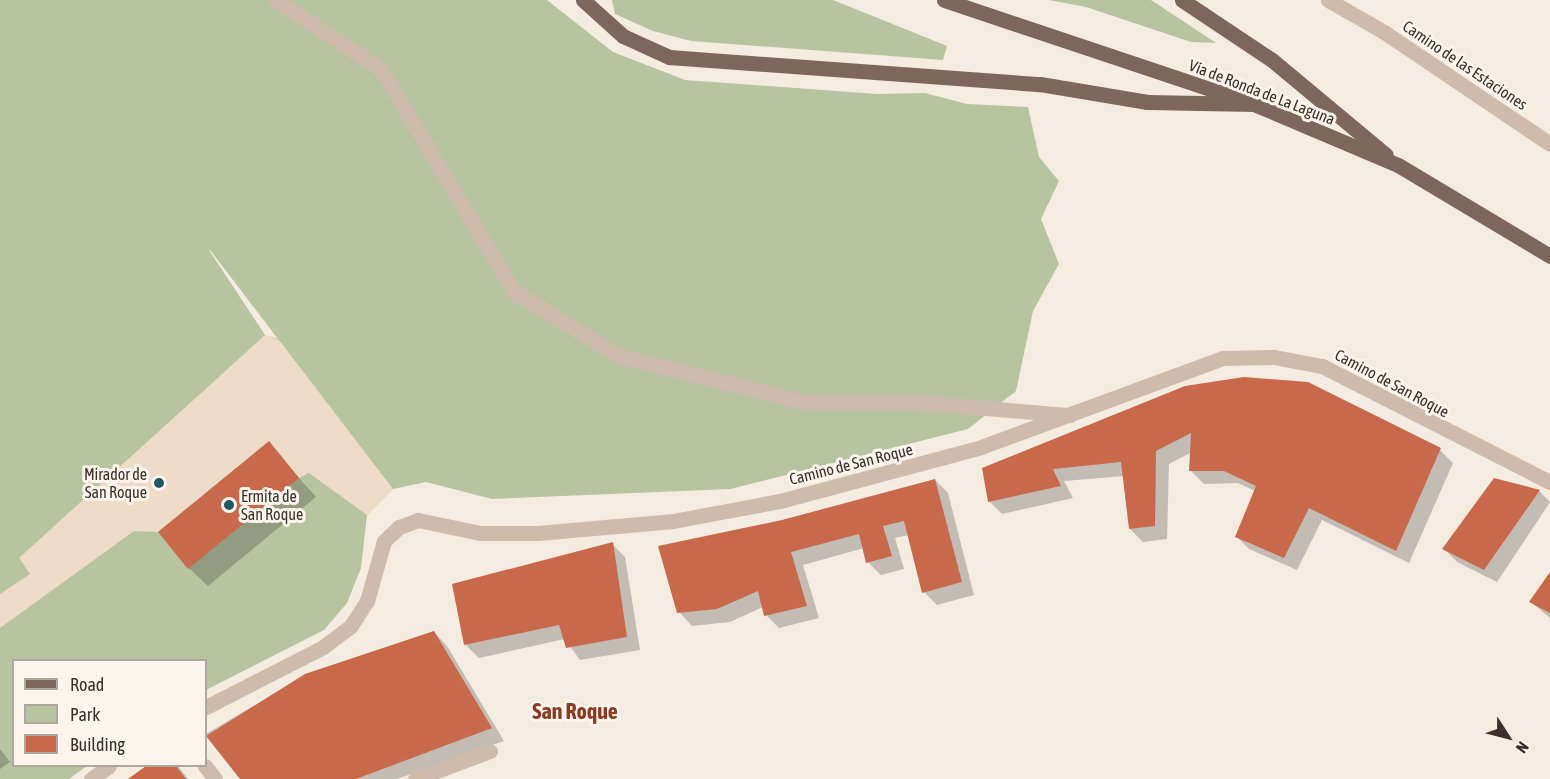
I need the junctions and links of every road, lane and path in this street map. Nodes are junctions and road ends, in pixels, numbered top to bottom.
1 (276, 0) edge
2 (583, 0) edge
3 (944, 0) edge
4 (1182, 0) edge
5 (1328, 0) edge
6 (1254, 104) junction
7 (1550, 144) edge
8 (1398, 165) junction
9 (1550, 256) edge
10 (1069, 415) junction
11 (1550, 482) edge
12 (207, 706) edge
13 (490, 751) dead end
14 (106, 767) edge
15 (91, 779) edge
16 (415, 779) edge

1 - 10 street
2 - 6 main road
3 - 6 main road, Vía de Ronda de La Laguna
4 - 8 main road
5 - 7 street, Camino de las Estaciones
6 - 8 main road, Vía de Ronda de La Laguna
8 - 9 main road, Vía de Ronda de La Laguna
10 - 11 street, Camino de San Roque
10 - 12 street, Camino de San Roque
13 - 16 street
14 - 15 street

